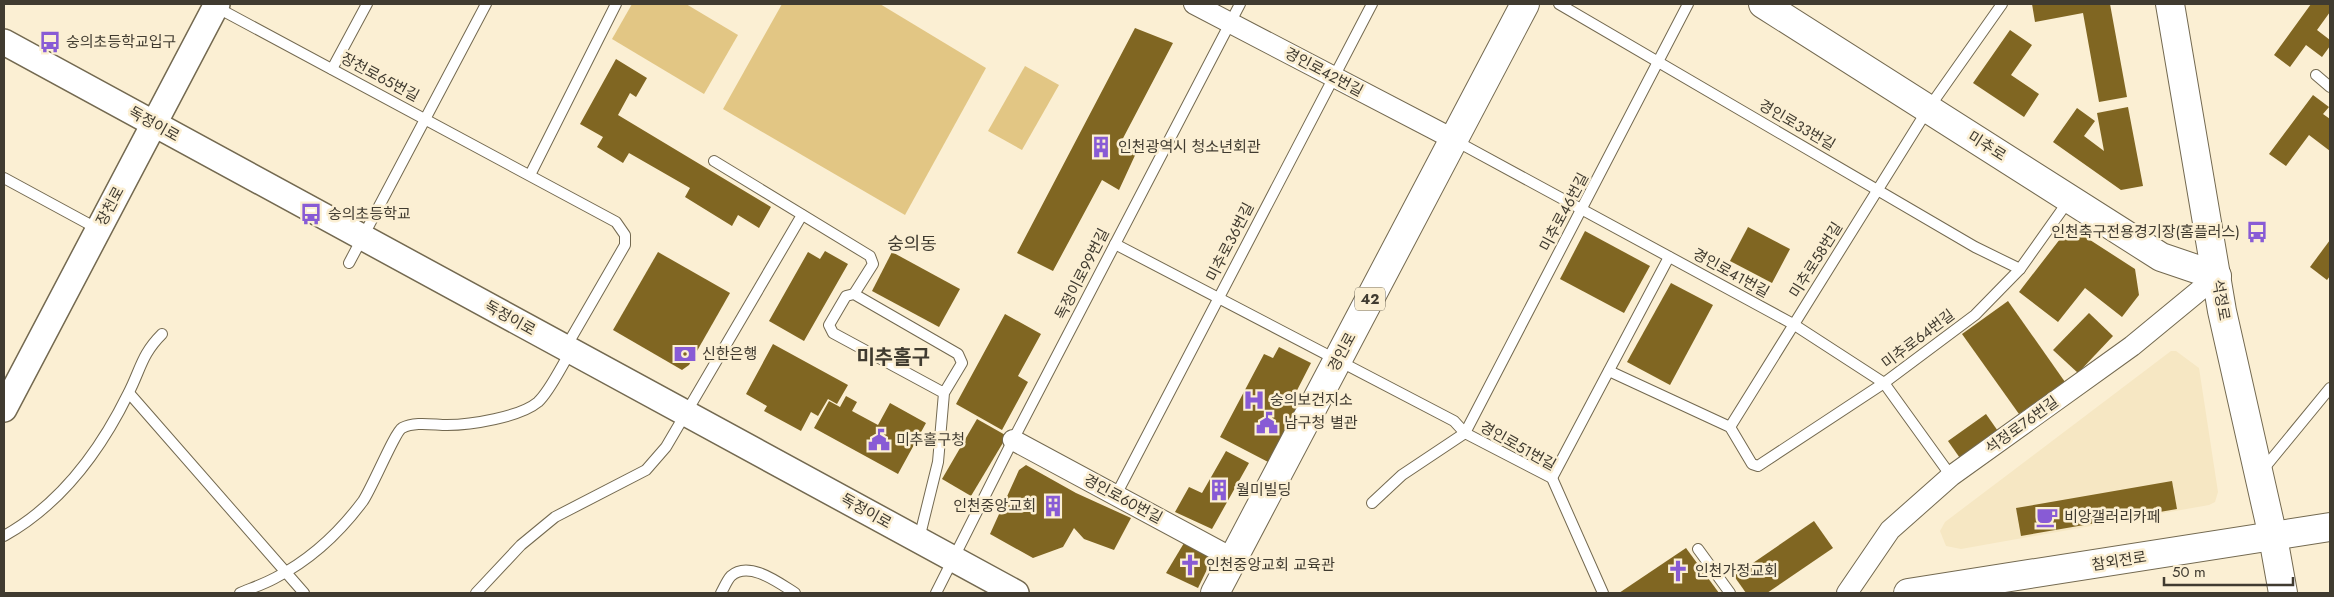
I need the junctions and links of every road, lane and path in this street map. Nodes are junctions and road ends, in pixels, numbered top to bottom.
1 (366, 4) edge
2 (486, 4) edge
3 (616, 4) edge
4 (1194, 4) edge
5 (1240, 4) edge
6 (1372, 4) edge
7 (1524, 4) edge
8 (1559, 4) edge
9 (1688, 4) edge
10 (1763, 4) edge
11 (2002, 4) edge
12 (2170, 4) edge
13 (214, 5) edge
14 (1230, 23) junction
15 (4, 42) edge
16 (1659, 62) junction
17 (332, 69) junction
18 (2316, 75) dead end
19 (1332, 77) junction
20 (2330, 87) edge
21 (1928, 109) junction
22 (425, 119) junction
23 (153, 124) junction
24 (1453, 140) junction
25 (714, 161) dead end
26 (530, 175) junction
27 (4, 178) edge
28 (1878, 189) junction
29 (2070, 199) junction
30 (1582, 210) junction
31 (802, 215) junction
32 (98, 229) junction
33 (362, 238) junction
34 (1115, 244) junction
35 (1669, 257) junction
36 (349, 263) dead end
37 (2020, 269) junction
38 (2217, 276) junction
39 (854, 294) junction
40 (1218, 298) junction
41 (1794, 324) junction
42 (162, 334) dead end
43 (568, 350) junction
44 (1338, 360) junction
45 (1609, 371) junction
46 (1884, 383) junction
47 (2330, 388) edge
48 (129, 393) junction
49 (944, 394) junction
50 (4, 409) edge
51 (686, 414) junction
52 (1730, 427) junction
53 (1465, 433) junction
54 (1013, 440) junction
55 (2259, 474) junction
56 (1951, 476) junction
57 (1552, 478) junction
58 (1116, 495) junction
59 (1372, 503) dead end
60 (2330, 527) edge
61 (4, 536) edge
62 (2274, 537) junction
63 (919, 540) junction
64 (1698, 548) dead end
65 (954, 559) junction
66 (1234, 559) junction
67 (284, 572) junction
68 (482, 591) edge
69 (240, 593) edge
70 (304, 593) edge
71 (721, 593) edge
72 (795, 593) edge
73 (936, 593) edge
74 (1016, 593) edge
75 (1215, 593) edge
76 (1603, 593) edge
77 (1730, 593) edge
78 (1846, 593) edge
79 (1908, 593) edge
80 (2283, 593) edge

1 - 17 lane
2 - 22 lane
3 - 26 lane
4 - 14 street, 경인로42번길
5 - 14 lane, 독정이로99번길
6 - 19 lane, 미추로36번길
7 - 24 main road, 경인로 / 42
8 - 16 lane, 경인로33번길
9 - 16 lane, 미추로46번길
10 - 21 main road, 미추로
11 - 21 lane, 미추로58번길
12 - 38 main road, 석정로
13 - 17 lane, 장천로65번길
13 - 23 street, 장천로
14 - 19 street, 경인로42번길
14 - 34 lane, 독정이로99번길
15 - 23 street, 독정이로
16 - 28 lane, 경인로33번길
16 - 30 lane, 미추로46번길
17 - 22 lane, 장천로65번길
18 - 20 lane
19 - 24 street, 경인로42번길
19 - 40 lane, 미추로36번길
21 - 28 lane, 미추로58번길
21 - 29 main road, 미추로
22 - 26 lane, 장천로65번길
22 - 33 lane
23 - 32 street, 장천로
23 - 33 street, 독정이로
24 - 30 lane, 경인로41번길
24 - 44 main road, 경인로 / 42
25 - 31 lane
26 - 43 lane, 장천로65번길
27 - 32 lane
28 - 37 lane, 경인로33번길
28 - 41 lane, 미추로58번길
29 - 37 lane, 미추로64번길
29 - 38 main road, 미추로
30 - 35 lane, 경인로41번길
30 - 53 lane, 미추로46번길
31 - 39 lane
31 - 51 lane
32 - 50 street, 장천로
33 - 36 lane
33 - 43 street, 독정이로
34 - 40 lane, 경인로51번길
34 - 54 lane, 독정이로99번길
35 - 41 lane, 경인로41번길
35 - 45 lane, 경인로41번길
37 - 46 lane, 미추로64번길
38 - 55 main road, 석정로
38 - 56 street, 석정로76번길
39 - 49 lane
39 - 49 lane
40 - 44 lane, 경인로51번길
40 - 58 lane, 미추로36번길
41 - 46 lane, 경인로41번길
41 - 52 lane, 미추로58번길
42 - 48 lane
43 - 51 street, 독정이로
43 - 67 lane, 장천로65번길
44 - 53 lane, 경인로51번길
44 - 66 main road, 경인로 / 42
45 - 52 lane
45 - 57 lane, 경인로41번길
46 - 52 lane, 미추로64번길
46 - 56 lane, 경인로41번길
47 - 55 lane
48 - 61 lane
48 - 67 lane
49 - 63 lane
51 - 63 street, 독정이로
51 - 68 lane
53 - 57 lane, 경인로51번길
53 - 59 lane
54 - 58 street, 경인로60번길
54 - 65 lane, 독정이로99번길
55 - 62 main road, 석정로
56 - 78 street, 석정로76번길
57 - 76 lane, 경인로51번길
58 - 66 street, 경인로60번길
60 - 62 main road, 참외전로
62 - 79 main road, 참외전로
62 - 80 main road, 석정로
63 - 65 street, 독정이로
64 - 77 lane
65 - 73 lane, 독정이로99번길
65 - 74 street, 독정이로
66 - 75 main road, 경인로 / 42
67 - 69 lane
67 - 70 lane
71 - 72 lane

